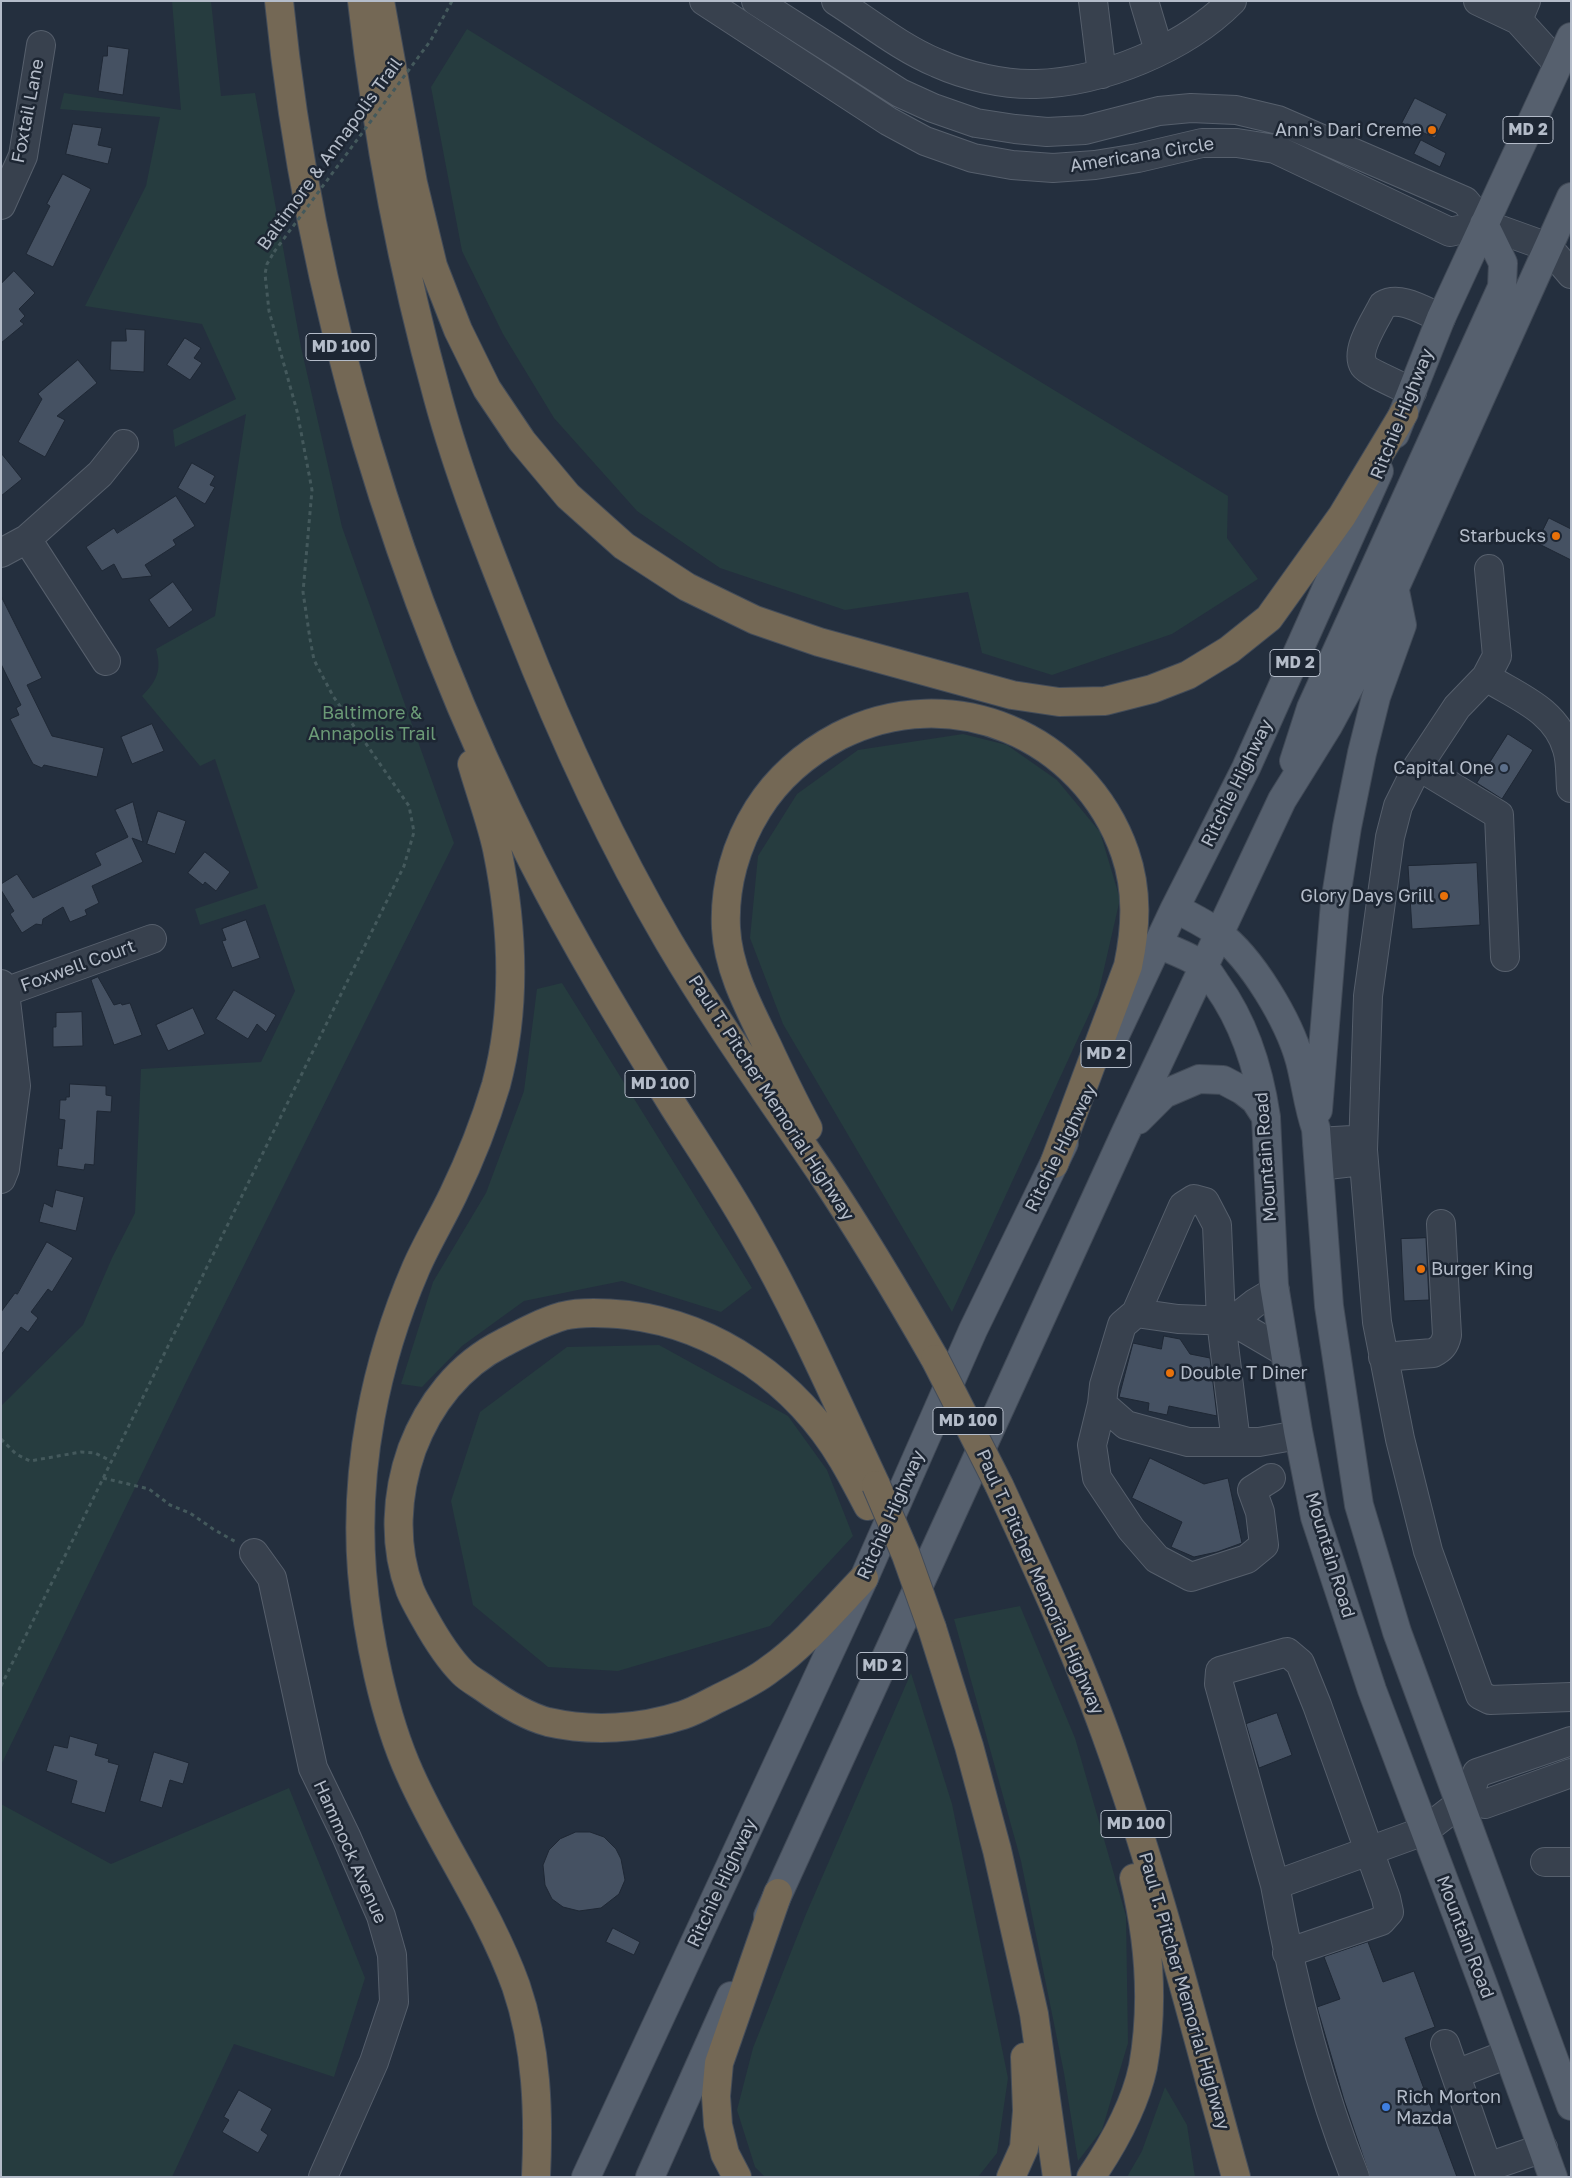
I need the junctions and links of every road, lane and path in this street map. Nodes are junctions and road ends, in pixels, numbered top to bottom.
1 (279, 1) edge
2 (362, 1) edge
3 (380, 1) edge
4 (452, 1) edge
5 (704, 1) edge
6 (756, 1) edge
7 (836, 1) edge
8 (1093, 1) edge
9 (1144, 1) edge
10 (1232, 1) edge
11 (1478, 1) edge
12 (1522, 10) edge
13 (1571, 36) edge
14 (41, 45) dead end
15 (1159, 51) junction
16 (1558, 64) junction
17 (1102, 74) junction
18 (1571, 198) edge
19 (1, 205) edge
20 (1484, 224) junction
21 (1559, 245) edge
22 (1571, 274) edge
23 (1441, 318) junction
24 (1408, 402) junction
25 (124, 444) dead end
26 (27, 540) junction
27 (1, 553) edge
28 (1489, 569) dead end
29 (1394, 586) junction
30 (106, 661) dead end
31 (1486, 678) junction
32 (451, 680) junction
33 (1418, 766) junction
34 (1571, 788) edge
35 (1282, 800) junction
36 (1175, 908) junction
37 (1219, 933) junction
38 (152, 939) dead end
39 (1158, 944) junction
40 (1505, 957) dead end
41 (1203, 966) junction
42 (3, 988) edge
43 (1266, 1117) junction
44 (1124, 1134) junction
45 (1317, 1146) junction
46 (1363, 1150) junction
47 (1054, 1164) junction
48 (1, 1179) edge
49 (1441, 1224) dead end
50 (883, 1268) junction
51 (1274, 1291) junction
52 (1136, 1313) junction
53 (1227, 1321) junction
54 (1285, 1352) junction
55 (1382, 1357) junction
56 (1102, 1404) junction
57 (1298, 1435) junction
58 (1, 1439) edge
59 (1265, 1441) junction
60 (1236, 1442) junction
61 (111, 1461) junction
62 (1306, 1474) junction
63 (103, 1478) junction
64 (1271, 1478) junction
65 (1000, 1484) junction
66 (872, 1496) junction
67 (254, 1553) joint
68 (864, 1578) junction
69 (1, 1686) edge
70 (1571, 1697) edge
71 (1571, 1741) edge
72 (1571, 1773) edge
73 (1463, 1800) junction
74 (1424, 1831) junction
75 (997, 1850) junction
76 (1369, 1852) junction
77 (1275, 1885) junction
78 (778, 1893) junction
79 (1288, 1954) junction
80 (1445, 2044) dead end
81 (1508, 2054) junction
82 (1456, 2074) junction
83 (1571, 2106) edge
84 (1543, 2148) junction
85 (1489, 2172) edge
86 (323, 2177) edge
87 (536, 2177) edge
88 (586, 2177) edge
89 (650, 2177) edge
90 (737, 2177) edge
91 (1011, 2177) edge
92 (1057, 2177) edge
93 (1091, 2177) edge
94 (1236, 2177) edge
95 (1355, 2177) edge
96 (1553, 2177) edge

1 - 32 highway, MD 100
2 - 50 highway, Paul T. Pitcher Memorial Highway / MD 100
3 - 24 highway
4 - 61 path, Baltimore & Annapolis Trail, bridge
5 - 20 street, Americana Circle
6 - 20 street, Americana Circle
7 - 17 street
8 - 17 street
9 - 15 street
10 - 15 street
11 - 12 street
12 - 16 street
13 - 16 main road, Ritchie Highway / MD 2
14 - 19 street, Foxtail Lane
15 - 17 street
16 - 20 main road, Ritchie Highway / MD 2
18 - 21 main road, MD 2
20 - 21 street
20 - 23 main road, Ritchie Highway / MD 2
20 - 35 main road
21 - 22 street
21 - 29 main road, MD 2
23 - 24 main road, Ritchie Highway / MD 2
23 - 24 street
24 - 36 main road, Ritchie Highway / MD 2
25 - 26 street
26 - 27 street
26 - 30 street
28 - 31 street
29 - 35 main road, MD 2
29 - 45 main road
31 - 33 street
31 - 34 street
32 - 66 highway, MD 100
32 - 87 highway
33 - 40 street
33 - 46 street
35 - 37 main road, MD 2
36 - 37 main road
36 - 39 main road, Ritchie Highway / MD 2
37 - 41 main road, MD 2
37 - 45 main road
38 - 42 street, Foxwell Court
39 - 41 main road, Mountain Road
39 - 47 main road, Ritchie Highway / MD 2
41 - 43 main road, Mountain Road
41 - 44 main road, MD 2
42 - 48 street
43 - 44 main road
43 - 51 main road, Mountain Road
44 - 78 main road, MD 2
45 - 46 street
45 - 73 main road
46 - 55 street
47 - 50 highway
47 - 68 main road, Ritchie Highway / MD 2
49 - 55 street
50 - 65 highway, Paul T. Pitcher Memorial Highway / MD 100, bridge
51 - 53 street
51 - 54 main road, Mountain Road
52 - 53 street
52 - 53 street
52 - 56 street
53 - 54 street
53 - 60 street
54 - 57 main road, Mountain Road
55 - 70 street
56 - 60 street
56 - 64 street
57 - 59 street
57 - 62 main road, Mountain Road
58 - 61 path
59 - 60 street
59 - 64 street
61 - 63 path, Baltimore & Annapolis Trail
62 - 64 street
62 - 74 main road, Mountain Road
63 - 67 path
63 - 69 path, Baltimore & Annapolis Trail
65 - 93 highway
65 - 94 highway, Paul T. Pitcher Memorial Highway / MD 100
66 - 68 highway
66 - 75 highway, MD 100, bridge
67 - 86 street, Hammock Avenue
68 - 88 main road, Ritchie Highway / MD 2
71 - 73 street
72 - 73 street
73 - 74 street
73 - 83 main road
74 - 76 street
74 - 81 main road, Mountain Road
75 - 91 highway
75 - 92 highway, MD 100
76 - 77 street
76 - 77 street
76 - 79 street
77 - 79 street
78 - 89 main road, MD 2
78 - 90 highway
79 - 95 street
80 - 82 street
81 - 82 street
81 - 84 main road, Mountain Road
82 - 85 street
84 - 85 street
84 - 96 main road, Mountain Road

